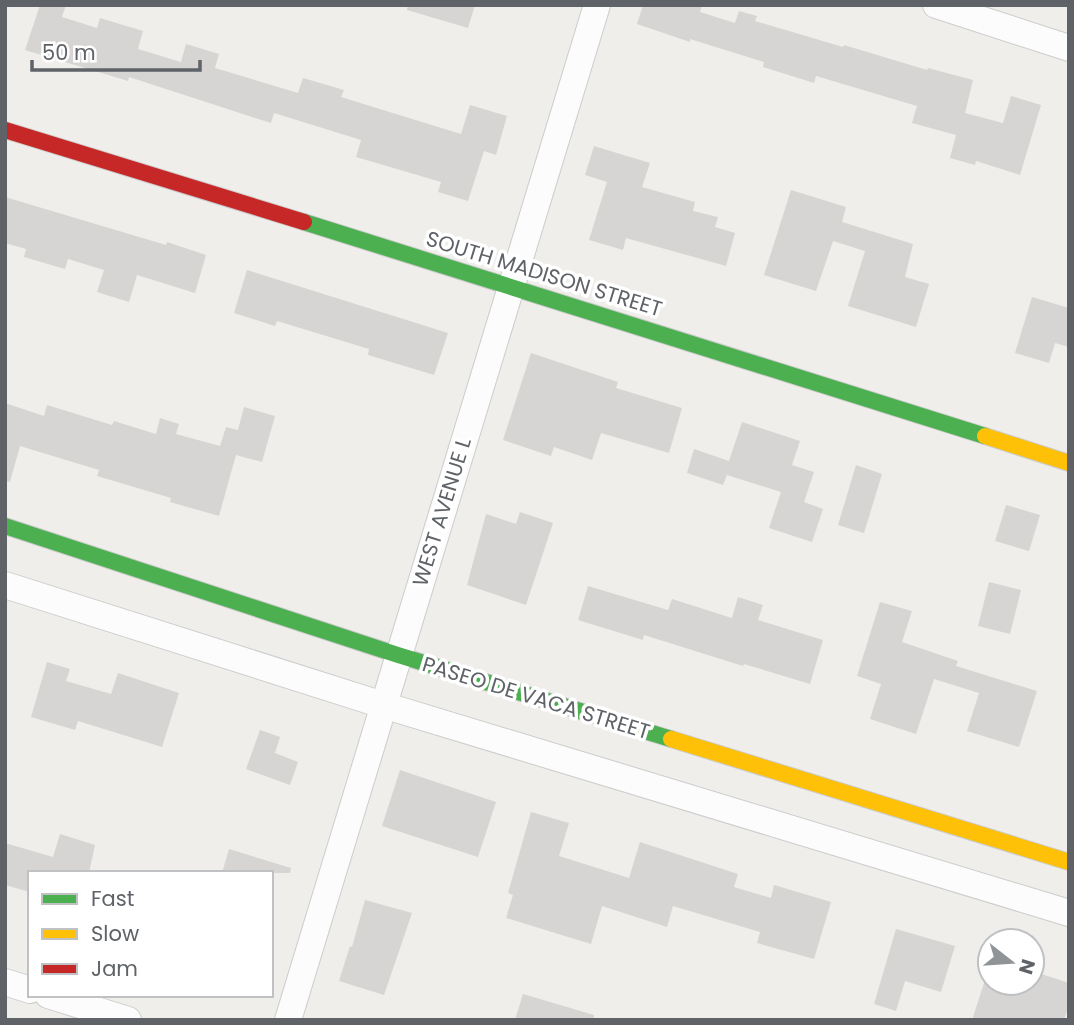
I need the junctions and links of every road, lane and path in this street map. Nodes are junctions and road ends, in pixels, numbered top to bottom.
1 (597, 5) edge
2 (936, 5) edge
3 (1069, 48) edge
4 (5, 130) edge
5 (511, 285) junction
6 (1069, 463) edge
7 (5, 526) edge
8 (5, 585) edge
9 (398, 655) junction
10 (383, 705) junction
11 (1069, 862) edge
12 (1069, 912) edge
13 (5, 982) edge
14 (28, 989) edge
15 (54, 997) edge
16 (128, 1020) edge
17 (288, 1020) edge

1 - 5 street, WEST AVENUE L
2 - 3 street
4 - 5 street, SOUTH MADISON STREET
5 - 6 street, SOUTH MADISON STREET
5 - 9 street, WEST AVENUE L
7 - 9 street, PASEO DE VACA STREET
8 - 10 street
9 - 10 street, WEST AVENUE L
9 - 11 street, PASEO DE VACA STREET
10 - 12 street
10 - 17 street, WEST AVENUE L
13 - 14 street
15 - 16 street

